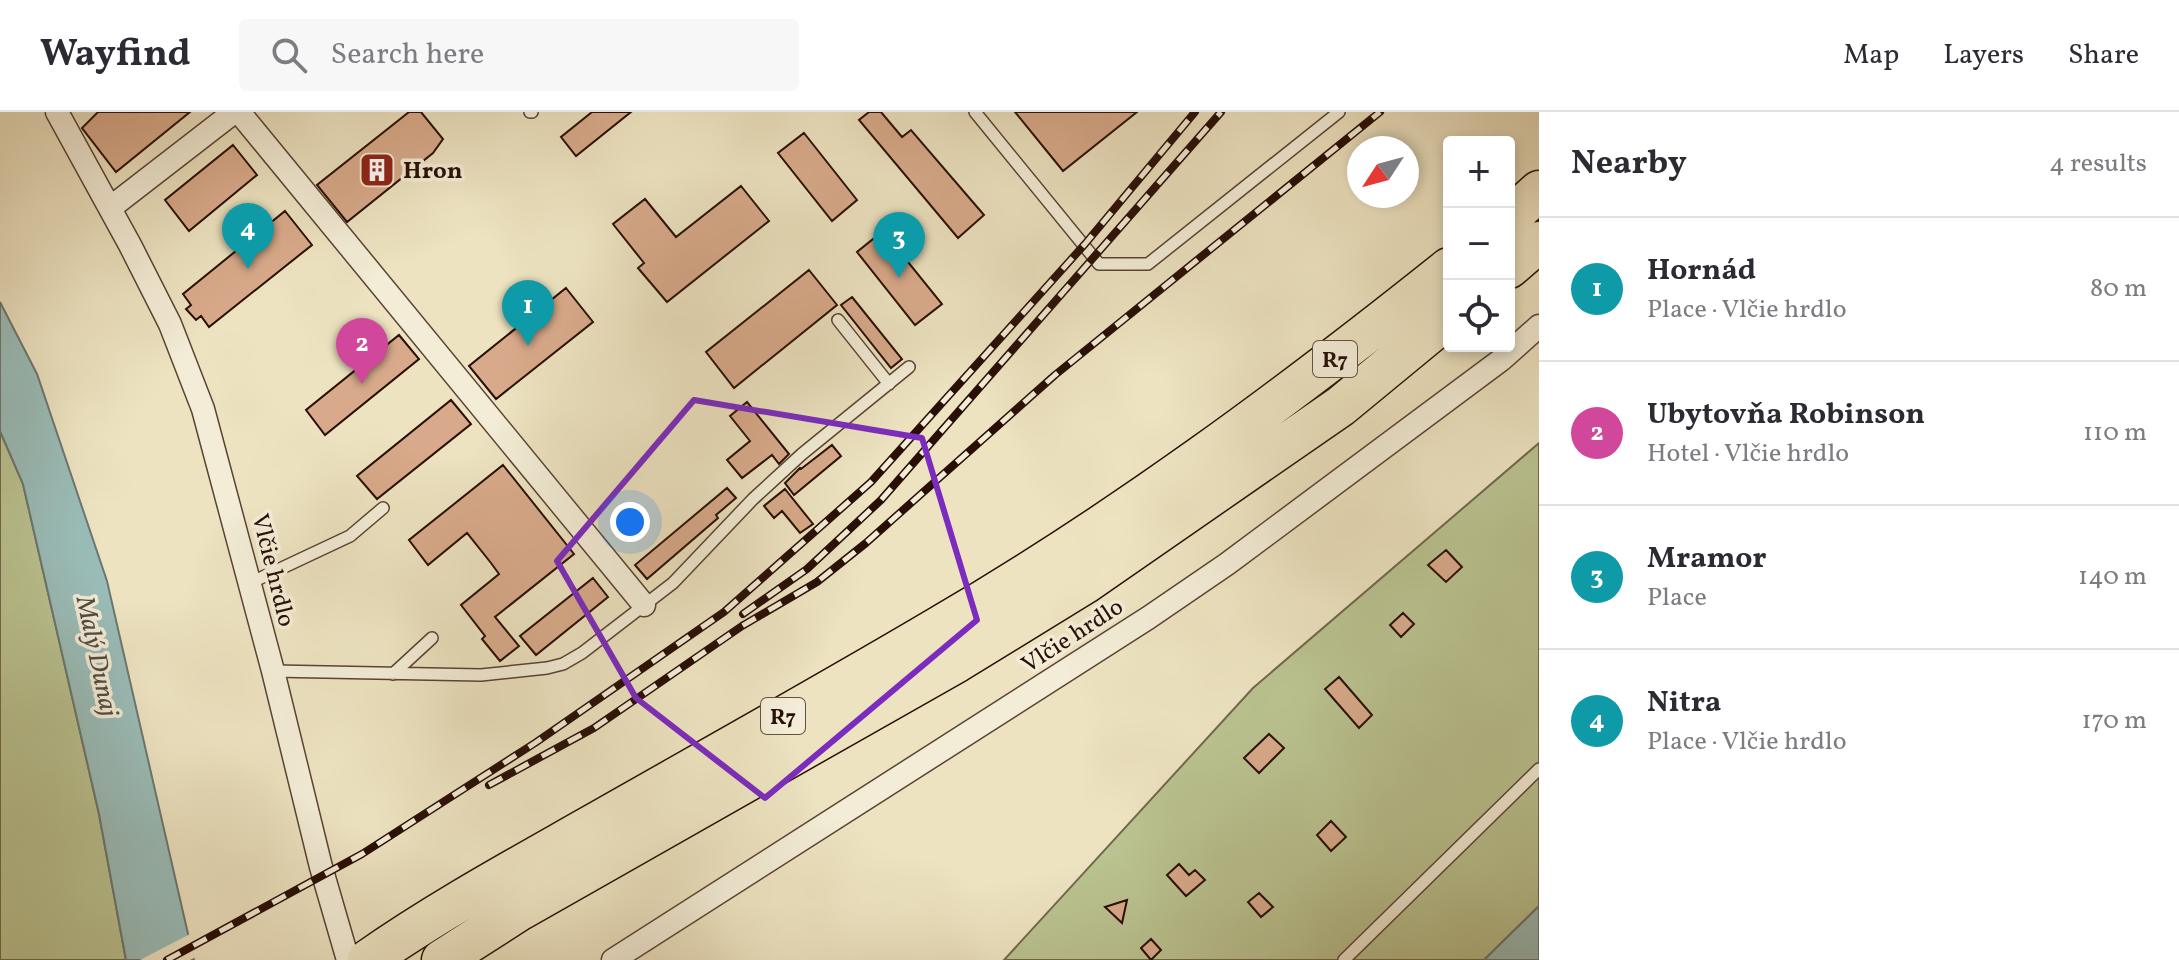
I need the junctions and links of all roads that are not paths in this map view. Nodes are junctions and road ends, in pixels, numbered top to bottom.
1 (57, 112) edge
2 (236, 112) edge
3 (975, 112) edge
4 (1339, 112) edge
5 (1539, 191) edge
6 (110, 208) junction
7 (1515, 213) edge
8 (1539, 242) edge
9 (1515, 263) edge
10 (1443, 273) edge
11 (838, 320) dead end
12 (1443, 322) edge
13 (1539, 326) edge
14 (909, 367) dead end
15 (889, 384) junction
16 (383, 508) dead end
17 (250, 583) junction
18 (644, 605) junction
19 (432, 638) dead end
20 (273, 671) junction
21 (393, 674) junction
22 (1539, 769) edge
23 (362, 959) edge
24 (442, 960) edge
25 (613, 960) edge
26 (1344, 960) edge

1 - 6 street, Vlčie hrdlo
2 - 6 street
2 - 18 street
3 - 4 lane
5 - 7 highway
6 - 17 street, Vlčie hrdlo
8 - 9 highway
10 - 23 highway, R7
11 - 15 lane
12 - 24 highway, R7
13 - 25 street, Vlčie hrdlo
14 - 15 lane
15 - 18 lane
16 - 17 lane
17 - 20 street, Vlčie hrdlo
18 - 21 lane
19 - 21 lane
20 - 21 lane
20 - 23 street, Vlčie hrdlo
22 - 26 lane

